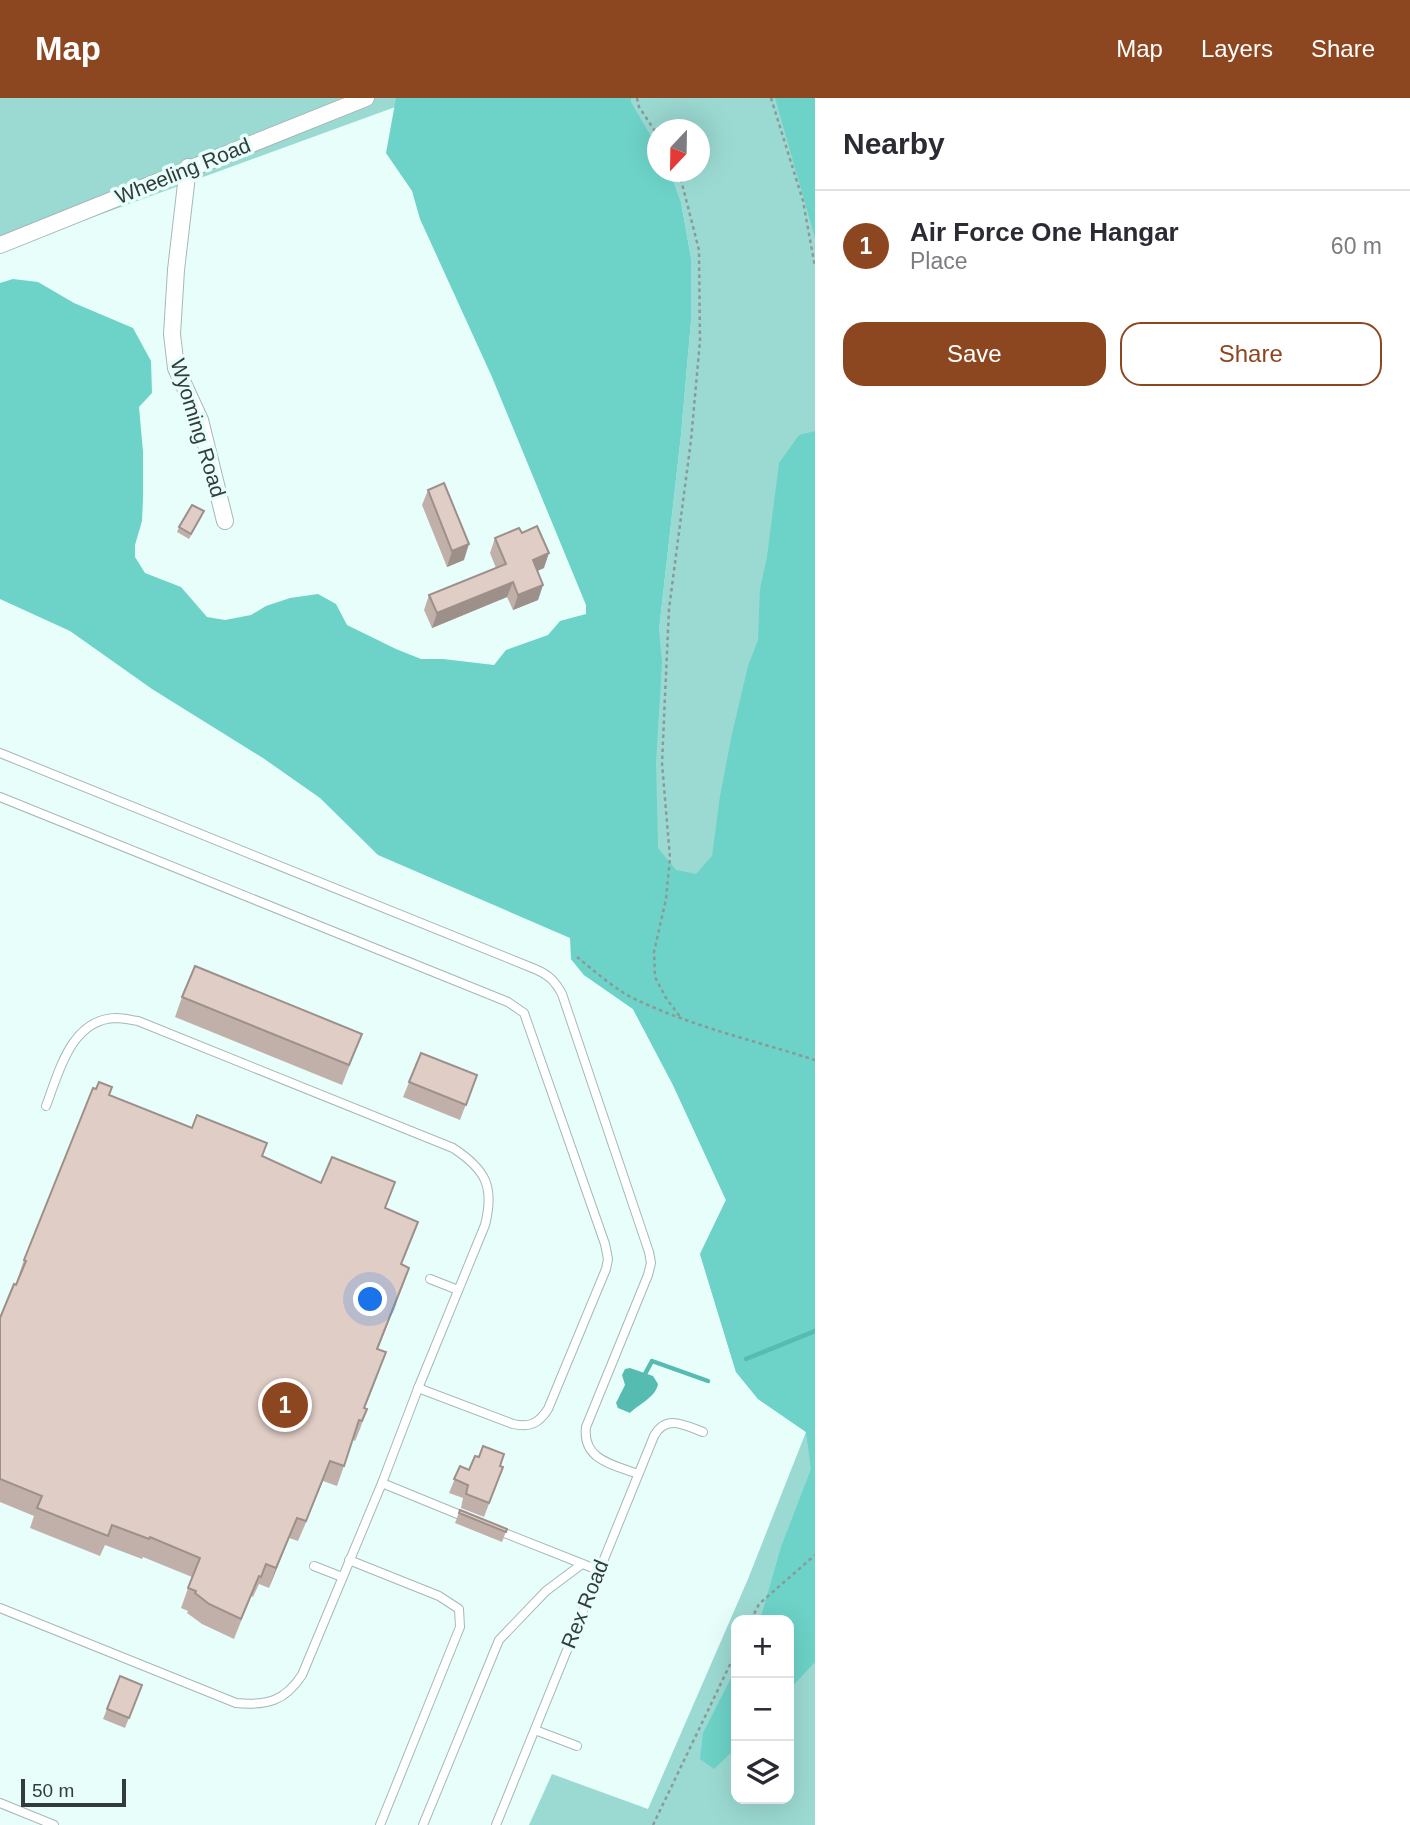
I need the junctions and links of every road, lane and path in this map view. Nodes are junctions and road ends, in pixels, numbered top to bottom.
1 (366, 98) edge
2 (637, 98) edge
3 (771, 98) edge
4 (647, 119) edge
5 (188, 167) junction
6 (682, 182) edge
7 (0, 245) edge
8 (815, 267) edge
9 (225, 522) dead end
10 (0, 753) edge
11 (0, 797) edge
12 (577, 957) dead end
13 (681, 1018) junction
14 (815, 1060) edge
15 (46, 1106) dead end
16 (430, 1279) dead end
17 (458, 1290) junction
18 (418, 1388) junction
19 (703, 1432) dead end
20 (638, 1474) junction
21 (382, 1483) junction
22 (470, 1519) edge
23 (494, 1529) edge
24 (815, 1555) edge
25 (349, 1560) junction
26 (582, 1564) junction
27 (314, 1566) dead end
28 (598, 1570) junction
29 (342, 1577) junction
30 (0, 1608) edge
31 (754, 1615) edge
32 (731, 1662) edge
33 (535, 1730) junction
34 (577, 1746) dead end
35 (0, 1803) edge
36 (54, 1825) edge
37 (380, 1825) edge
38 (423, 1825) edge
39 (496, 1825) edge
40 (653, 1825) edge

1 - 5 street, Wheeling Road
2 - 4 path
3 - 8 path
5 - 7 street, Wheeling Road
5 - 9 street, Wyoming Road
6 - 13 path
10 - 20 lane
11 - 18 lane
12 - 13 path
13 - 14 path
15 - 17 lane
16 - 17 lane
17 - 18 lane
18 - 21 lane
19 - 20 lane, Rex Road
20 - 28 lane, Rex Road
21 - 22 lane
21 - 25 lane
23 - 26 lane
24 - 31 path
25 - 29 lane
25 - 37 lane
26 - 28 lane
26 - 38 lane
27 - 29 lane
28 - 33 lane, Rex Road
29 - 30 lane
32 - 40 path
33 - 34 lane
33 - 39 lane, Rex Road
35 - 36 lane

